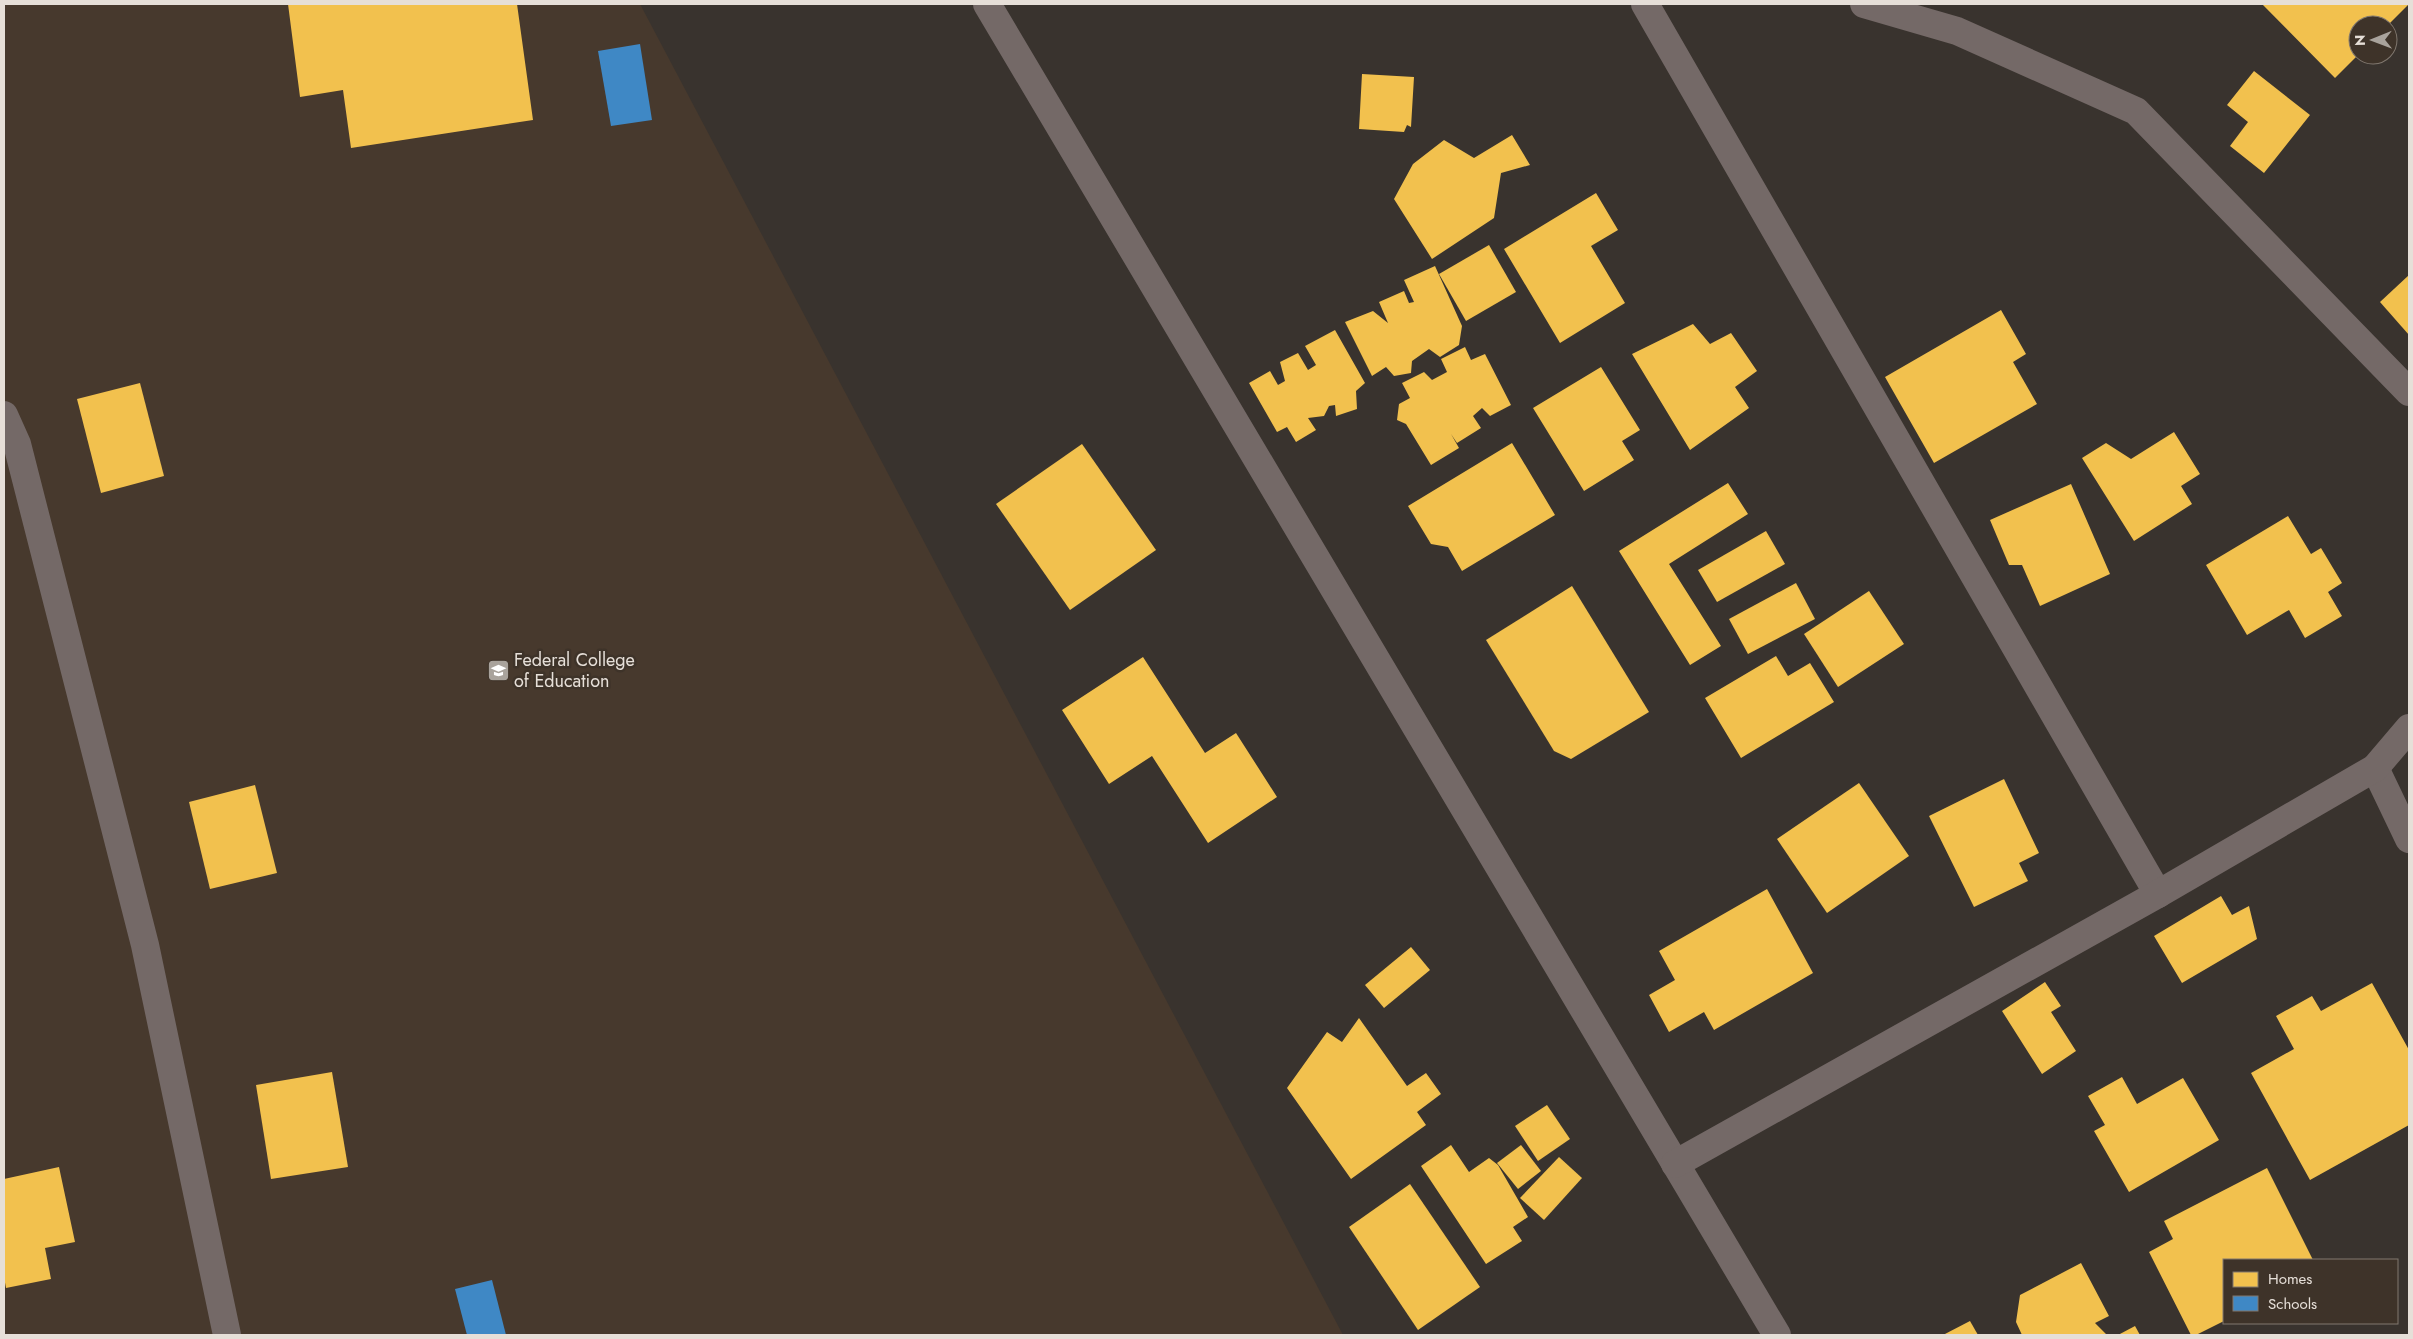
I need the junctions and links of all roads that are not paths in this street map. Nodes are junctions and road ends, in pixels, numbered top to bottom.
1 (987, 4) edge
2 (1645, 4) edge
3 (1864, 4) edge
4 (2409, 392) edge
5 (4, 415) edge
6 (2409, 728) edge
7 (2375, 768) junction
8 (2409, 839) edge
9 (2158, 894) junction
10 (1675, 1164) junction
11 (227, 1335) edge
12 (1777, 1335) edge

1 - 10 street
2 - 9 street
3 - 4 street
5 - 11 street
6 - 7 street
7 - 8 street
7 - 9 street
9 - 10 street
10 - 12 street

